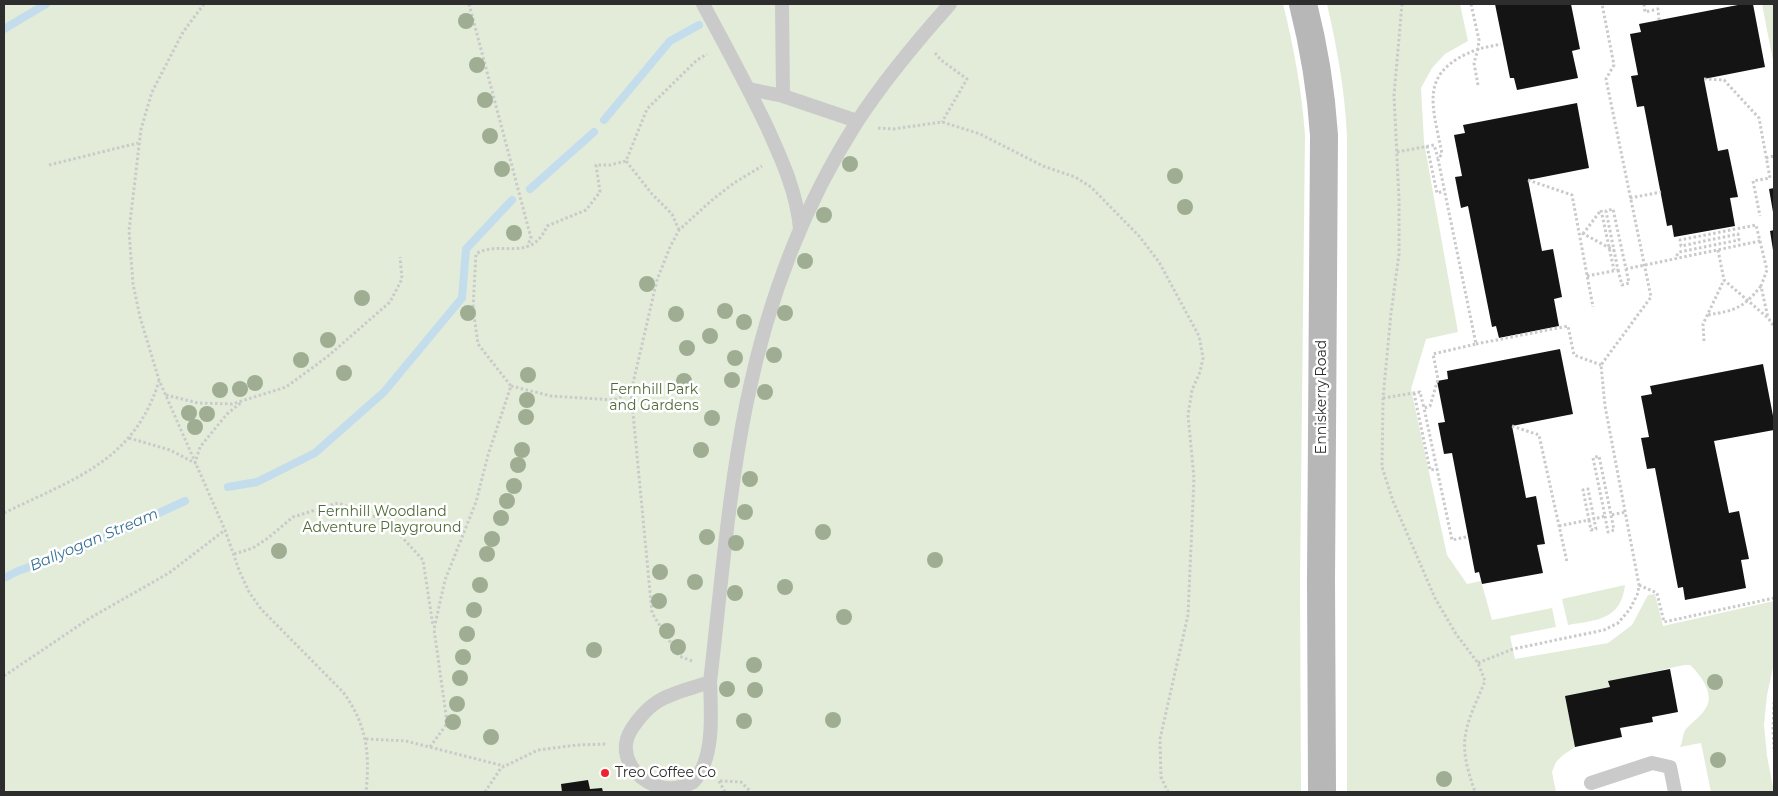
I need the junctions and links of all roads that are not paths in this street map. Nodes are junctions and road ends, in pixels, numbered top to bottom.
1 (704, 4) edge
2 (782, 4) edge
3 (950, 4) edge
4 (1303, 4) edge
5 (749, 89) junction
6 (783, 96) junction
7 (857, 121) junction
8 (800, 230) junction
9 (710, 682) junction
10 (1591, 783) dead end
11 (1322, 792) edge
12 (1676, 792) edge

1 - 5 lane
2 - 6 lane
3 - 7 lane
4 - 11 main road, Enniskerry Road
5 - 6 lane
5 - 8 lane
6 - 7 lane
7 - 8 lane
8 - 9 lane
9 - 9 lane
10 - 12 lane

